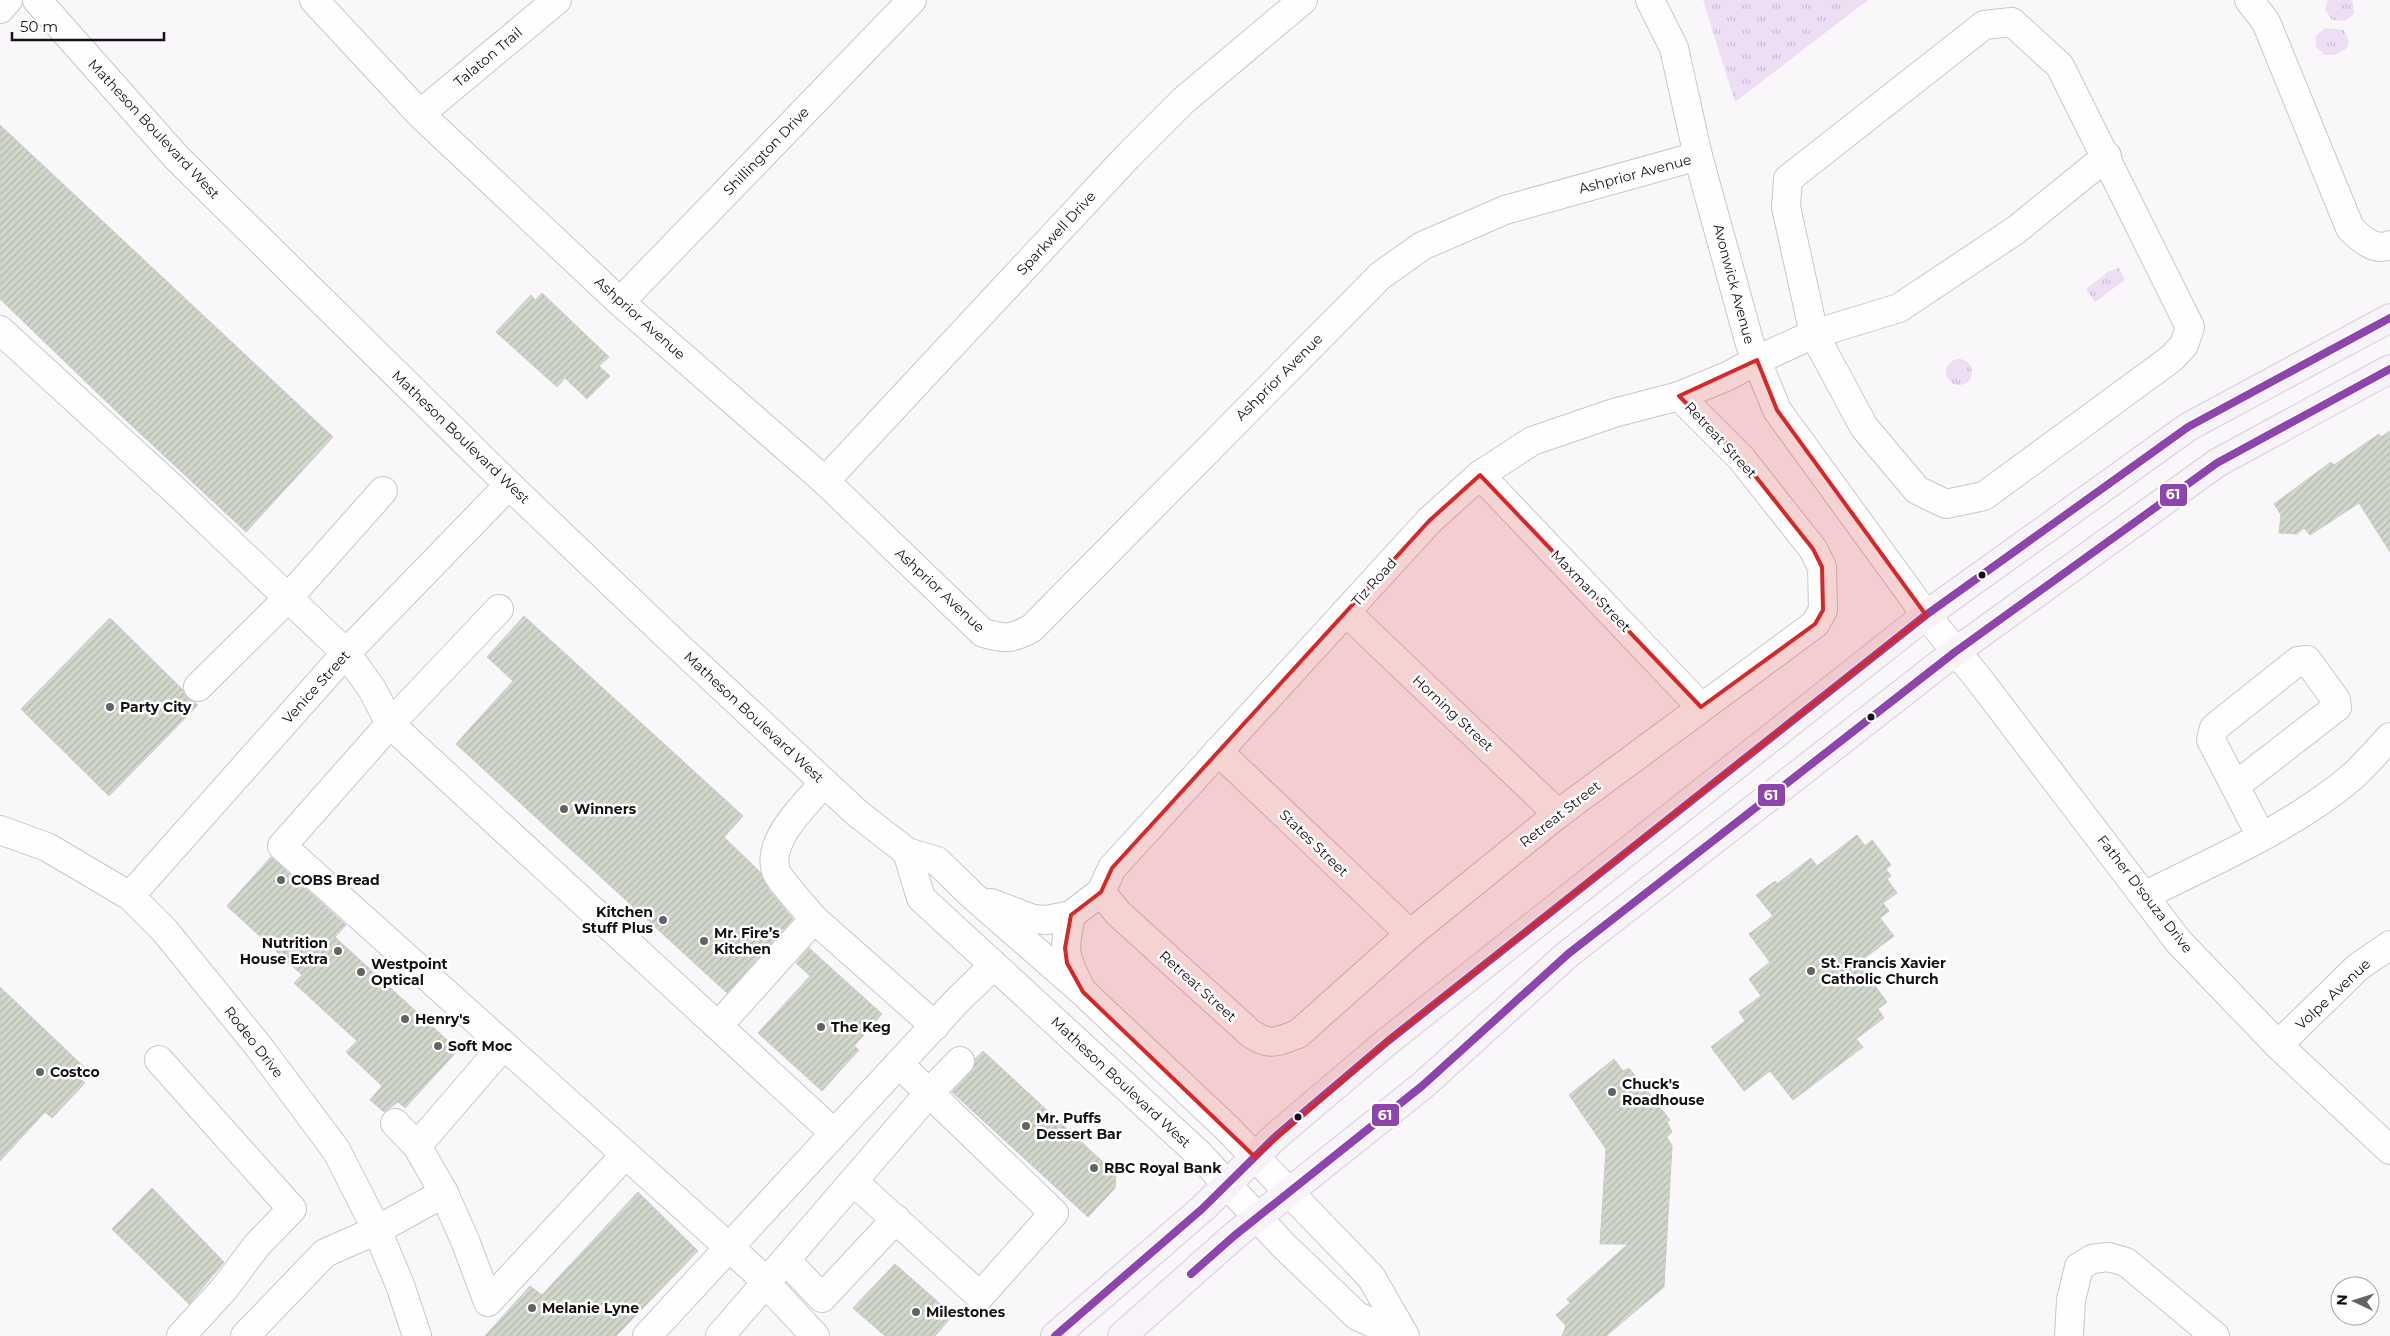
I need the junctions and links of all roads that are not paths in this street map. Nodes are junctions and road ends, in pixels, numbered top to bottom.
1 (8, 0) edge
2 (37, 0) edge
3 (314, 0) edge
4 (557, 0) edge
5 (1303, 0) edge
6 (1650, 0) edge
7 (2249, 0) edge
8 (905, 2) edge
9 (0, 9) edge
10 (2006, 11) edge
11 (420, 114) junction
12 (1698, 156) junction
13 (2107, 156) junction
14 (2390, 245) edge
15 (620, 302) junction
16 (2390, 318) edge
17 (0, 330) edge
18 (1814, 334) junction
19 (1757, 360) junction
20 (2390, 369) edge
21 (1679, 396) junction
22 (1480, 475) junction
23 (825, 482) junction
24 (509, 485) junction
25 (384, 491) dead end
26 (288, 598) junction
27 (499, 608) dead end
28 (1346, 612) junction
29 (1926, 615) junction
30 (1955, 652) junction
31 (346, 654) junction
32 (198, 687) dead end
33 (1702, 707) junction
34 (390, 724) junction
35 (2390, 737) edge
36 (1218, 751) junction
37 (824, 783) junction
38 (2235, 786) junction
39 (1558, 814) junction
40 (0, 830) edge
41 (2261, 836) junction
42 (907, 852) junction
43 (1101, 892) junction
44 (130, 896) junction
45 (973, 896) junction
46 (2144, 896) junction
47 (1071, 915) junction
48 (814, 919) junction
49 (1410, 934) junction
50 (2390, 945) edge
51 (994, 965) junction
52 (1083, 992) junction
53 (718, 1026) junction
54 (935, 1026) junction
55 (2278, 1044) junction
56 (504, 1046) junction
57 (159, 1060) dead end
58 (960, 1061) dead end
59 (899, 1064) junction
60 (929, 1093) junction
61 (395, 1123) dead end
62 (834, 1133) junction
63 (417, 1146) junction
64 (2390, 1150) edge
65 (625, 1155) junction
66 (1255, 1157) junction
67 (854, 1182) junction
68 (1228, 1184) junction
69 (1289, 1192) junction
70 (444, 1193) junction
71 (1258, 1217) junction
72 (896, 1219) junction
73 (377, 1230) junction
74 (728, 1248) junction
75 (786, 1260) junction
76 (767, 1283) junction
77 (727, 1334) edge
78 (180, 1336) edge
79 (246, 1336) edge
80 (417, 1336) edge
81 (647, 1336) edge
82 (815, 1336) edge
83 (1055, 1336) edge
84 (1122, 1336) edge
85 (1401, 1336) edge
86 (1405, 1336) edge
87 (2069, 1336) edge
88 (2215, 1336) edge

1 - 9 street
2 - 24 street, Matheson Boulevard West
3 - 11 street, Ashprior Avenue
4 - 11 street, Talaton Trail
5 - 23 street, Sparkwell Drive
6 - 12 street, Avonwick Avenue
7 - 14 street
8 - 15 street, Shillington Drive
10 - 13 street
10 - 18 street
11 - 15 street, Ashprior Avenue
12 - 19 street, Avonwick Avenue
12 - 23 street, Ashprior Avenue
13 - 18 street, Tiz Road
13 - 18 street
15 - 23 street, Ashprior Avenue
16 - 29 main road
17 - 26 street
18 - 19 street, Tiz Road
19 - 21 street, Tiz Road
19 - 29 street, Avonwick Avenue
20 - 30 main road
21 - 22 street, Tiz Road
21 - 33 street, Retreat Street
22 - 28 street, Tiz Road
22 - 33 street, Maxman Street
24 - 31 street, Venice Street
24 - 37 street, Matheson Boulevard West
25 - 26 street
26 - 31 street
26 - 32 street
27 - 34 street
28 - 36 street, Tiz Road
28 - 39 street, Horning Street
29 - 30 street, Father D'souza Drive
29 - 66 main road
30 - 46 street, Father D'souza Drive
30 - 69 main road
31 - 34 street
31 - 44 street, Venice Street
33 - 39 street, Retreat Street
34 - 53 street
34 - 56 street
35 - 41 street
36 - 43 street, Tiz Road
36 - 49 street, States Street
37 - 42 street, Matheson Boulevard West
37 - 48 street
38 - 38 street
38 - 41 street
39 - 49 street, Retreat Street
40 - 44 street, Rodeo Drive
41 - 46 street
42 - 45 street, Matheson Boulevard West
42 - 51 street, Matheson Boulevard West
43 - 47 street, Tiz Road
43 - 49 street, Retreat Street
44 - 73 street, Rodeo Drive
45 - 47 street, Tiz Road
45 - 52 street, Matheson Boulevard West
46 - 55 street, Father D'souza Drive
47 - 52 street
48 - 53 street
48 - 54 street
50 - 55 street, Volpe Avenue
51 - 54 street
51 - 68 street, Matheson Boulevard West
52 - 66 street, Matheson Boulevard West
53 - 62 street
54 - 59 street
55 - 64 street, Father D'souza Drive
56 - 63 street
56 - 65 street
57 - 78 street
58 - 60 street
59 - 60 street
59 - 62 street
60 - 67 street
60 - 72 street
61 - 63 street
62 - 74 street
63 - 70 street
65 - 70 street
65 - 74 street
66 - 68 main road
66 - 69 street, Matheson Boulevard West
67 - 72 street
67 - 75 street
68 - 71 street, Matheson Boulevard West
68 - 83 main road
69 - 71 main road
69 - 86 street, Matheson Boulevard West
70 - 73 street
71 - 84 main road
71 - 85 street, Matheson Boulevard West
72 - 75 street
73 - 79 street
73 - 80 street, Rodeo Drive
74 - 76 street
74 - 81 street
75 - 76 street
76 - 77 street
76 - 82 street
87 - 88 street

